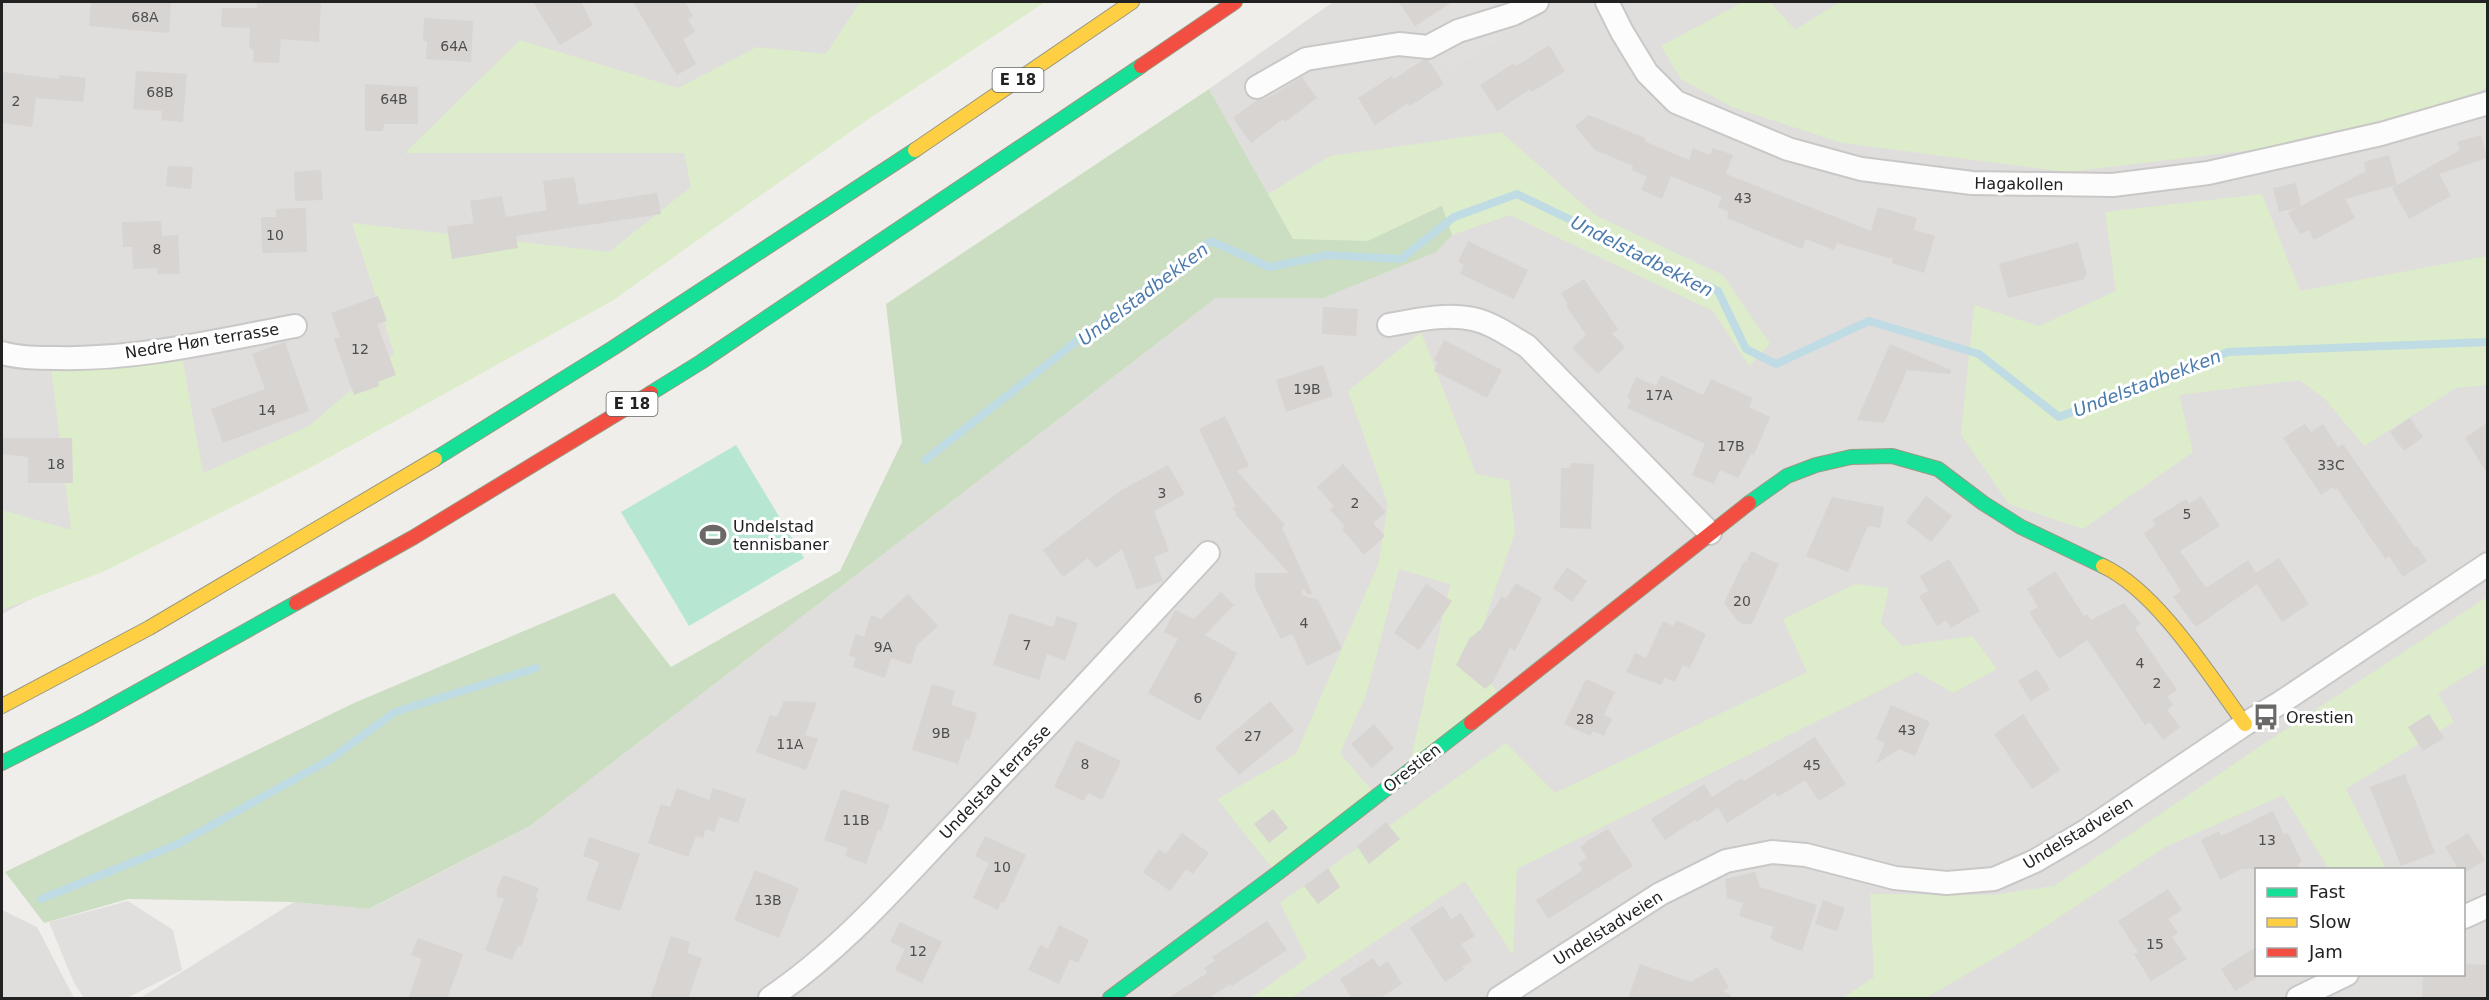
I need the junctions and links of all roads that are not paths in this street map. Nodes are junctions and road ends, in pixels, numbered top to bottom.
1 (1132, 2) edge
2 (1235, 2) edge
3 (1537, 2) edge
4 (1607, 2) edge
5 (1257, 87) dead end
6 (2487, 103) edge
7 (1389, 325) dead end
8 (295, 326) dead end
9 (2, 353) edge
10 (1710, 533) junction
11 (1208, 553) dead end
12 (2487, 564) edge
13 (2, 706) edge
14 (2246, 724) junction
15 (2, 763) edge
16 (2487, 906) edge
17 (2465, 917) edge
18 (2345, 976) edge
19 (770, 999) edge
20 (1110, 999) edge
21 (1499, 999) edge
22 (2298, 999) edge

1 - 13 main road, E 18
2 - 15 main road, E 18
3 - 5 street
4 - 6 street, Hagakollen
7 - 10 street
8 - 9 street, Nedre Høn terrasse
10 - 14 main road, Orestien
10 - 20 main road, Orestien
11 - 19 street, Undelstad terrasse
12 - 14 street, Undelstadveien
14 - 21 street, Undelstadveien
16 - 17 street
18 - 22 street

